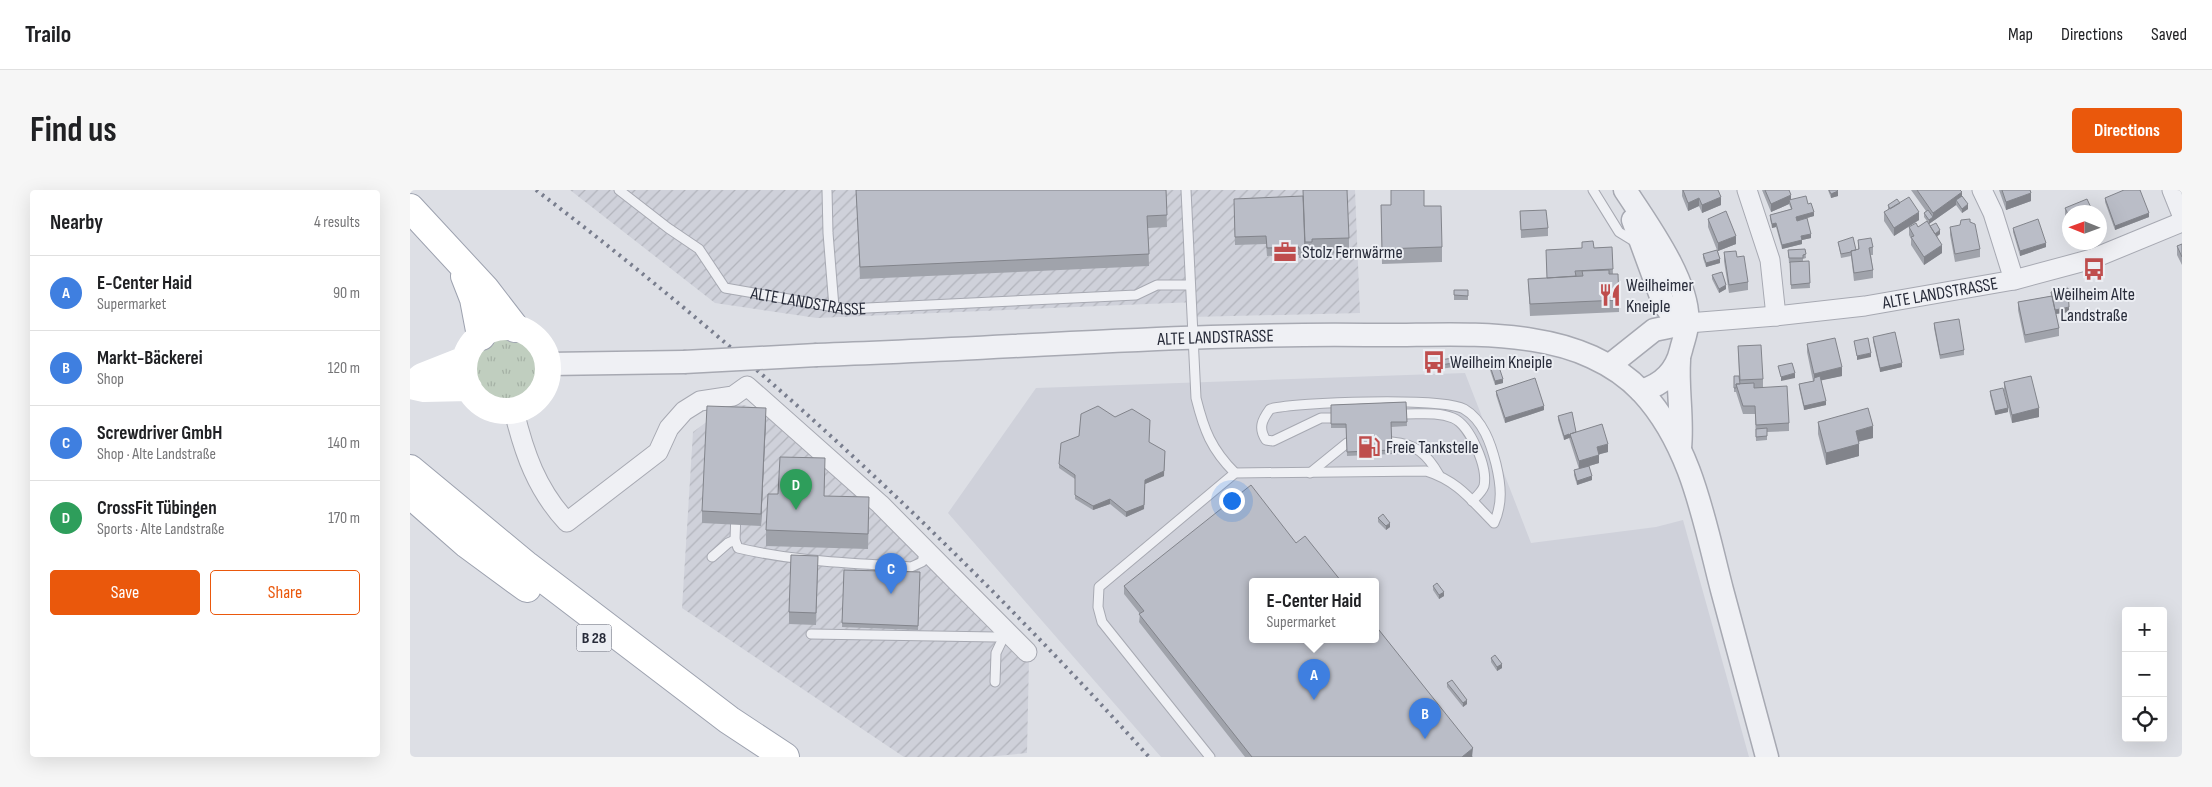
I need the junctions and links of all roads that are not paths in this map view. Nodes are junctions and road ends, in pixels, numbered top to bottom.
1 (618, 190) edge
2 (827, 190) edge
3 (1186, 190) edge
4 (1593, 190) edge
5 (1622, 190) edge
6 (1626, 190) edge
7 (1747, 190) edge
8 (1982, 190) edge
9 (2172, 190) edge
10 (410, 208) edge
11 (2182, 214) edge
12 (2182, 222) edge
13 (1643, 247) junction
14 (457, 259) junction
15 (2014, 280) junction
16 (1190, 285) junction
17 (1663, 302) junction
18 (834, 307) junction
19 (1776, 316) junction
20 (1688, 323) junction
21 (1192, 327) junction
22 (514, 328) junction
23 (1654, 330) junction
24 (481, 336) junction
25 (1680, 356) junction
26 (465, 359) junction
27 (548, 364) junction
28 (1610, 365) junction
29 (410, 386) edge
30 (468, 388) junction
31 (1641, 390) junction
32 (514, 411) junction
33 (1406, 414) edge
34 (1331, 418) edge
35 (1392, 442) edge
36 (1347, 443) edge
37 (1680, 449) junction
38 (410, 469) edge
39 (1235, 472) junction
40 (1310, 472) junction
41 (1439, 475) junction
42 (410, 494) edge
43 (1472, 501) junction
44 (737, 502) edge
45 (735, 540) junction
46 (923, 546) junction
47 (712, 557) dead end
48 (1007, 630) junction
49 (811, 634) dead end
50 (1027, 652) dead end
51 (994, 682) dead end
52 (729, 720) junction
53 (785, 757) edge
54 (1210, 757) edge
55 (1767, 757) edge

1 - 18 lane, ALTE LANDSTRASSE
2 - 18 lane
3 - 16 lane, ALTE LANDSTRASSE
4 - 13 lane
5 - 13 street
6 - 20 street
7 - 19 street
8 - 15 street
9 - 11 street
10 - 14 main road
12 - 15 street, ALTE LANDSTRASSE
13 - 17 street
14 - 22 main road
14 - 24 main road
15 - 19 street, ALTE LANDSTRASSE
16 - 18 lane, ALTE LANDSTRASSE
16 - 21 lane, ALTE LANDSTRASSE
17 - 20 street
17 - 23 street
19 - 20 street, ALTE LANDSTRASSE
20 - 23 street, ALTE LANDSTRASSE
20 - 25 street
21 - 27 street, ALTE LANDSTRASSE, bridge
21 - 28 street, ALTE LANDSTRASSE
21 - 39 lane
22 - 24 main road
22 - 27 main road
23 - 28 street, ALTE LANDSTRASSE
24 - 26 main road
25 - 31 street
25 - 37 street
26 - 29 main road
26 - 30 main road
27 - 32 main road
28 - 31 street, ALTE LANDSTRASSE
29 - 30 main road
30 - 32 main road
31 - 37 street, ALTE LANDSTRASSE
32 - 46 street
33 - 43 lane
34 - 43 lane
35 - 41 lane
36 - 40 lane
37 - 55 street, ALTE LANDSTRASSE
38 - 52 main road, B 28
39 - 40 lane
39 - 54 lane
40 - 41 lane
41 - 43 lane
42 - 52 main road, B 28
44 - 45 lane
45 - 46 lane
45 - 47 lane
46 - 48 street
48 - 49 lane
48 - 50 street
48 - 51 lane
52 - 53 main road, B 28

